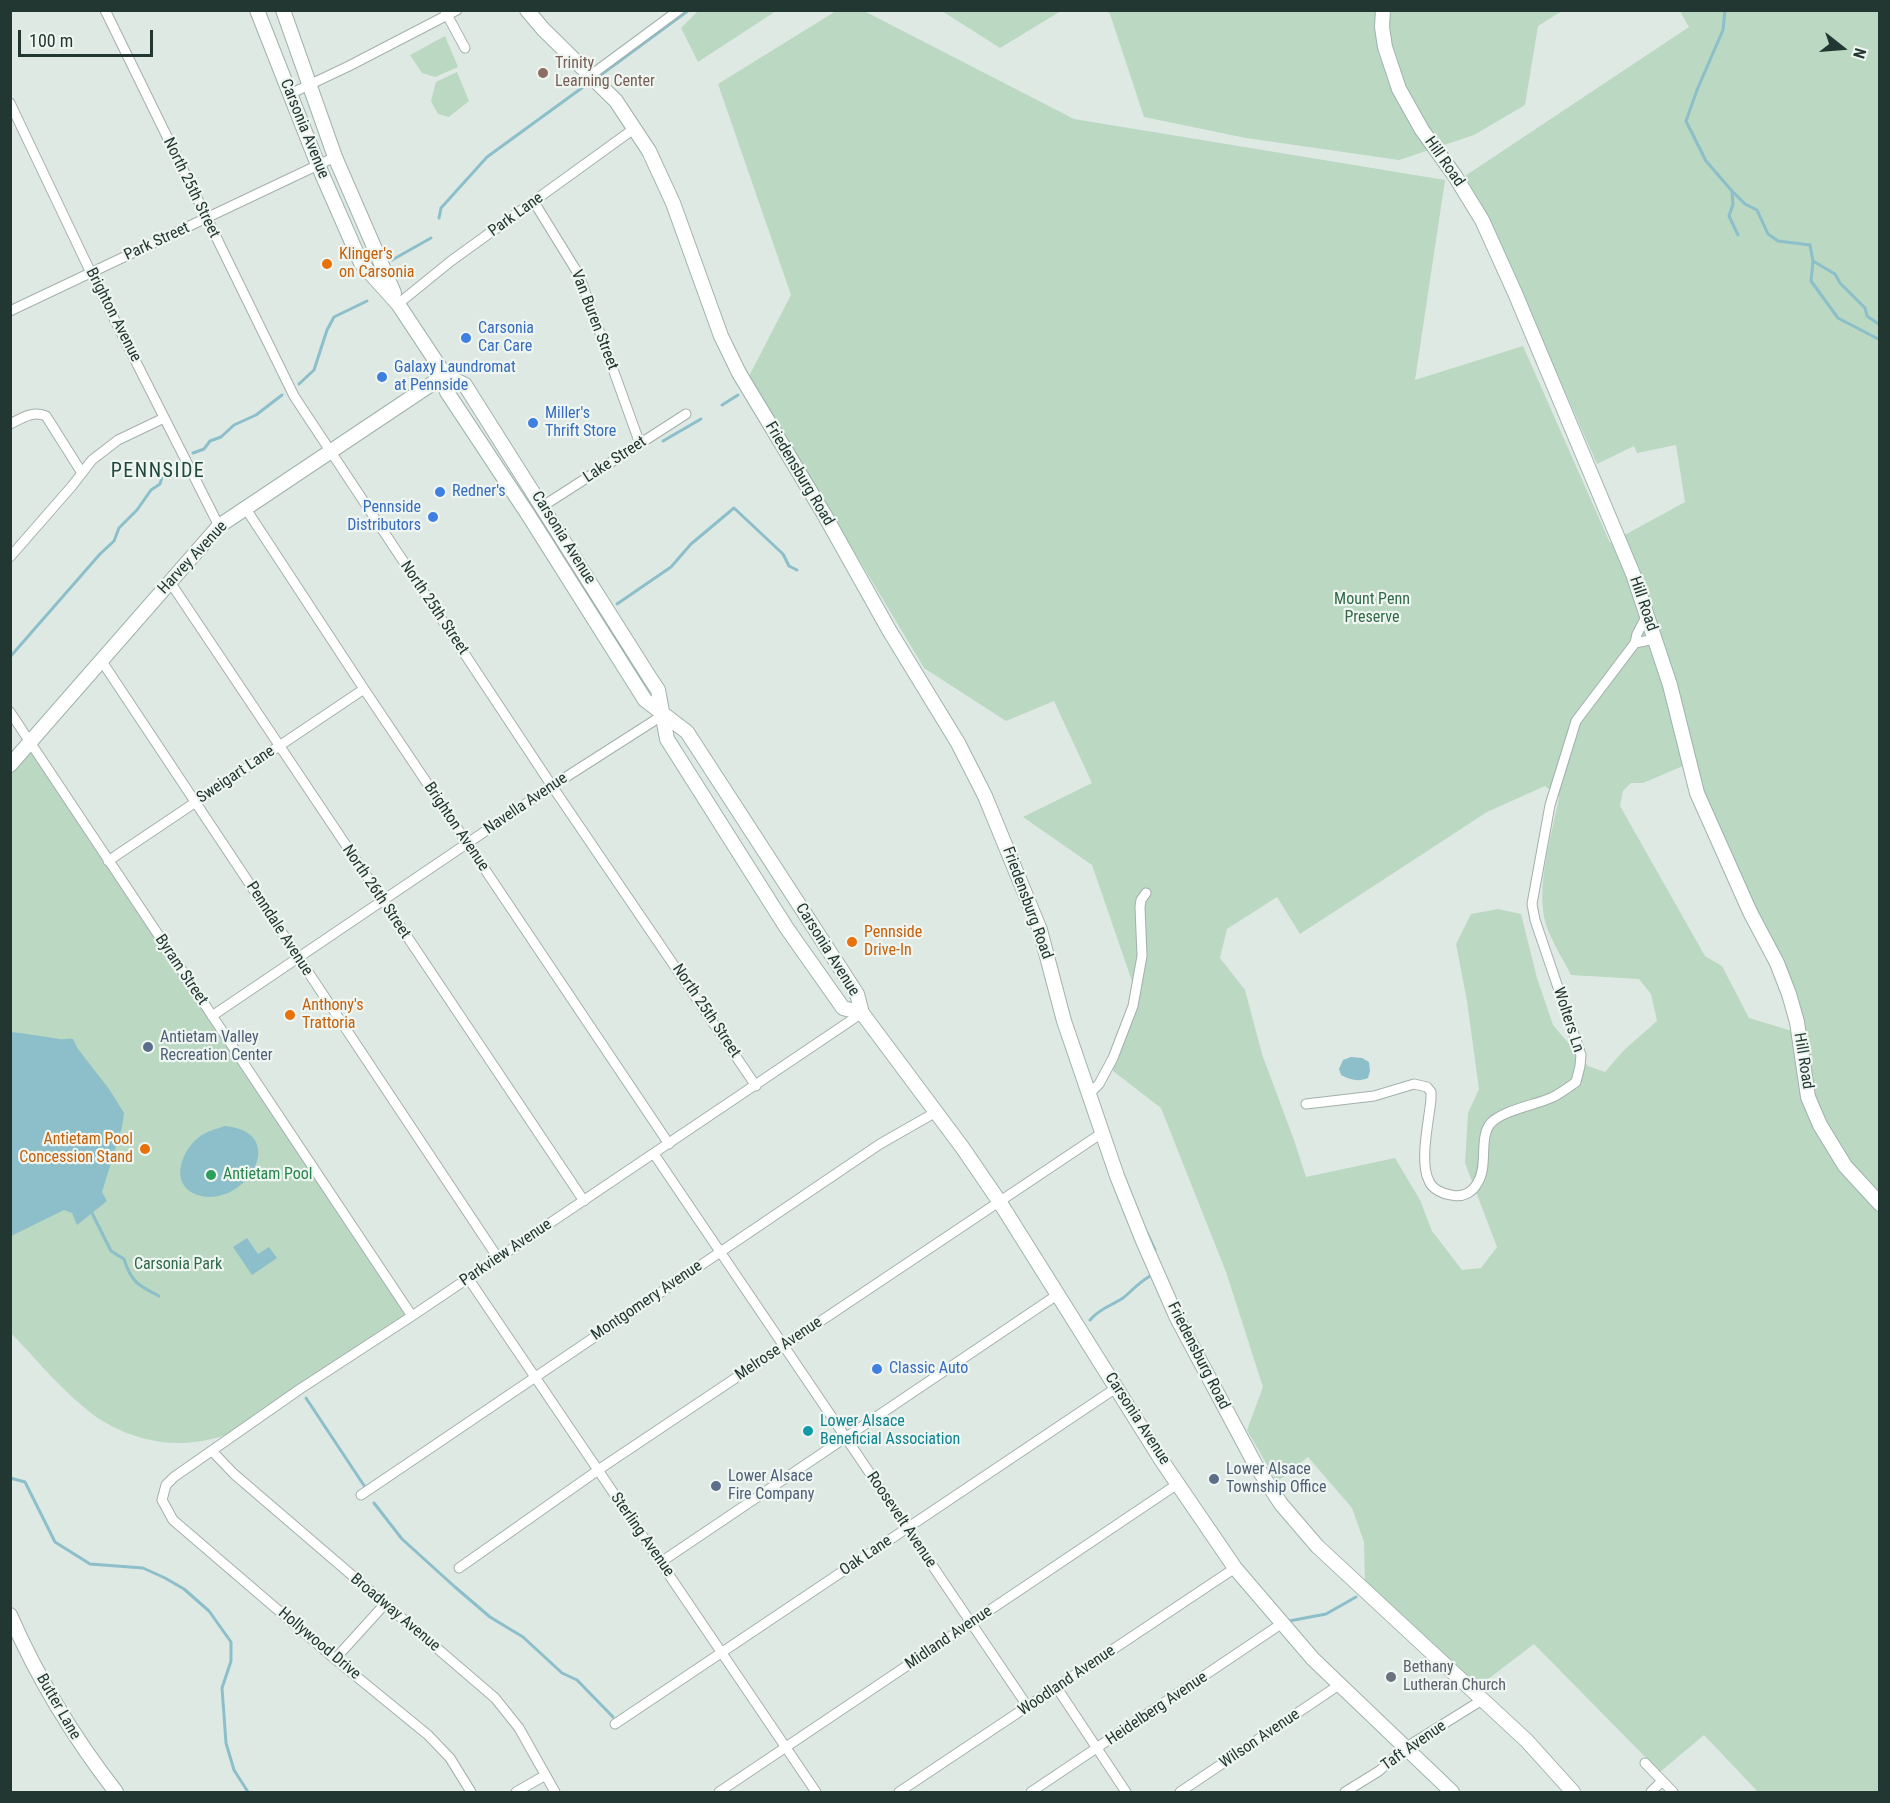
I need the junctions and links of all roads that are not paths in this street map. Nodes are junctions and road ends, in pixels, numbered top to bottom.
1 (105, 10) edge
2 (257, 10) edge
3 (283, 10) edge
4 (457, 10) edge
5 (527, 10) edge
6 (679, 10) edge
7 (1383, 10) edge
8 (446, 13) edge
9 (465, 48) dead end
10 (591, 75) junction
11 (309, 85) junction
12 (290, 94) junction
13 (10, 102) edge
14 (635, 128) junction
15 (335, 157) junction
16 (318, 165) junction
17 (534, 202) junction
18 (206, 218) junction
19 (91, 273) junction
20 (398, 304) junction
21 (10, 311) edge
22 (445, 375) junction
23 (686, 414) dead end
24 (164, 418) junction
25 (10, 424) edge
26 (640, 444) junction
27 (332, 453) junction
28 (82, 473) junction
29 (543, 506) junction
30 (246, 509) junction
31 (219, 526) junction
32 (10, 557) edge
33 (170, 582) junction
34 (1647, 615) junction
35 (1655, 639) junction
36 (1635, 643) junction
37 (101, 660) junction
38 (364, 689) junction
39 (10, 712) edge
40 (663, 715) junction
41 (31, 740) junction
42 (278, 747) junction
43 (10, 765) edge
44 (552, 786) junction
45 (196, 802) junction
46 (467, 844) junction
47 (108, 861) junction
48 (1146, 893) dead end
49 (382, 902) junction
50 (298, 958) junction
51 (862, 1013) junction
52 (212, 1016) junction
53 (756, 1086) junction
54 (1088, 1095) junction
55 (1306, 1104) dead end
56 (936, 1112) junction
57 (1102, 1133) junction
58 (669, 1144) junction
59 (654, 1154) junction
60 (584, 1201) junction
61 (999, 1201) junction
62 (1880, 1204) edge
63 (720, 1252) junction
64 (498, 1258) junction
65 (468, 1278) junction
66 (1057, 1295) junction
67 (412, 1316) junction
68 (783, 1346) junction
69 (534, 1376) junction
70 (1116, 1388) junction
71 (845, 1437) junction
72 (213, 1452) junction
73 (597, 1471) junction
74 (1179, 1483) junction
75 (361, 1495) dead end
76 (162, 1500) joint
77 (907, 1528) junction
78 (661, 1562) junction
79 (459, 1568) dead end
80 (1235, 1568) junction
81 (384, 1605) junction
82 (10, 1615) edge
83 (971, 1624) junction
84 (1281, 1624) junction
85 (721, 1652) junction
86 (335, 1659) junction
87 (1339, 1685) junction
88 (1057, 1688) junction
89 (1482, 1700) junction
90 (1028, 1707) junction
91 (615, 1724) dead end
92 (785, 1748) junction
93 (1405, 1748) junction
94 (1097, 1749) junction
95 (1645, 1763) dead end
96 (544, 1776) junction
97 (1662, 1781) junction
98 (116, 1792) edge
99 (471, 1792) edge
100 (516, 1792) edge
101 (555, 1792) edge
102 (719, 1792) edge
103 (816, 1792) edge
104 (898, 1792) edge
105 (1031, 1792) edge
106 (1126, 1792) edge
107 (1180, 1792) edge
108 (1345, 1792) edge
109 (1452, 1792) edge
110 (1573, 1792) edge
111 (1650, 1792) edge
112 (1673, 1792) edge

1 - 18 street, North 25th Street
2 - 12 street, Carsonia Avenue
3 - 11 street, Carsonia Avenue
4 - 8 street
5 - 10 street, Friedensburg Road
6 - 10 street
7 - 34 street, Hill Road
8 - 9 street
8 - 11 street
10 - 14 street, Friedensburg Road
11 - 12 street
11 - 15 street, Carsonia Avenue
12 - 16 street, Carsonia Avenue
13 - 19 street, Brighton Avenue
14 - 17 street, Park Lane
14 - 54 street, Friedensburg Road
15 - 16 street, Park Street
15 - 20 street, Carsonia Avenue
16 - 18 street, Park Street
16 - 20 street, Carsonia Avenue
17 - 20 street, Park Lane
17 - 26 street, Van Buren Street
18 - 19 street, Park Street
18 - 27 street, North 25th Street
19 - 21 street, Park Street
19 - 24 street, Brighton Avenue
20 - 22 street, Carsonia Avenue
22 - 27 street, Harvey Avenue
22 - 29 street, Carsonia Avenue
22 - 40 street, Carsonia Avenue
23 - 26 street, Lake Street
24 - 28 street
24 - 31 street, Brighton Avenue
25 - 28 street
26 - 29 street, Lake Street
27 - 30 street, Harvey Avenue
27 - 44 street, North 25th Street
28 - 32 street
29 - 40 street, Carsonia Avenue
30 - 31 street, Harvey Avenue
30 - 38 street, Brighton Avenue
31 - 33 street, Harvey Avenue
33 - 37 street, Harvey Avenue
33 - 42 street, North 26th Street
34 - 35 street, Hill Road
34 - 36 street
35 - 36 street
35 - 62 street, Hill Road
36 - 55 street, Wolters Ln
37 - 41 street, Harvey Avenue
37 - 45 street, Penndale Avenue
38 - 42 street, Sweigart Lane
38 - 46 street, Brighton Avenue
39 - 41 street, Byram Street
40 - 44 street, Navella Avenue
40 - 51 street, Carsonia Avenue
40 - 51 street, Carsonia Avenue
41 - 43 street, Harvey Avenue
41 - 47 street, Byram Street
42 - 45 street, Sweigart Lane
42 - 49 street, North 26th Street
44 - 46 street, Navella Avenue
44 - 53 street, North 25th Street
45 - 47 street, Sweigart Lane
45 - 50 street, Penndale Avenue
46 - 49 street, Navella Avenue
46 - 58 street, Brighton Avenue
47 - 52 street, Byram Street
48 - 54 street
49 - 50 street, Navella Avenue
49 - 60 street, North 26th Street
50 - 52 street, Navella Avenue
50 - 64 street, Penndale Avenue
51 - 53 street, Parkview Avenue
51 - 56 street, Carsonia Avenue
52 - 67 street, Byram Street
53 - 58 street, Parkview Avenue
54 - 57 street, Friedensburg Road
56 - 61 street, Carsonia Avenue
56 - 63 street, Montgomery Avenue
57 - 61 street, Melrose Avenue
57 - 89 street, Friedensburg Road
58 - 59 street, Parkview Avenue
59 - 60 street, Parkview Avenue
59 - 63 street, Roosevelt Avenue
60 - 64 street, Parkview Avenue
61 - 66 street, Carsonia Avenue
61 - 68 street, Melrose Avenue
63 - 68 street, Roosevelt Avenue
63 - 69 street, Montgomery Avenue
64 - 65 street, Parkview Avenue
65 - 67 street, Parkview Avenue
65 - 69 street, Sterling Avenue
66 - 70 street, Carsonia Avenue
66 - 71 street
67 - 72 street, Parkview Avenue
68 - 71 street, Roosevelt Avenue
68 - 73 street, Melrose Avenue
69 - 73 street, Sterling Avenue
69 - 75 street, Montgomery Avenue
70 - 74 street, Carsonia Avenue
70 - 77 street, Oak Lane
71 - 77 street, Roosevelt Avenue
71 - 78 street
72 - 76 street, Parkview Avenue
72 - 81 street, Broadway Avenue
73 - 78 street, Sterling Avenue
73 - 79 street, Melrose Avenue
74 - 80 street, Carsonia Avenue
74 - 83 street, Midland Avenue
76 - 86 street, Hollywood Drive
77 - 83 street, Roosevelt Avenue
77 - 85 street, Oak Lane
78 - 85 street, Sterling Avenue
80 - 84 street, Carsonia Avenue
80 - 88 street, Woodland Avenue
81 - 86 street
81 - 96 street, Broadway Avenue
82 - 98 street, Butter Lane
83 - 90 street, Roosevelt Avenue
83 - 92 street, Midland Avenue
84 - 87 street, Carsonia Avenue
84 - 94 street, Heidelberg Avenue
85 - 91 street, Oak Lane
85 - 92 street, Sterling Avenue
86 - 99 street, Hollywood Drive
87 - 93 street, Carsonia Avenue
87 - 107 street, Wilson Avenue
88 - 90 street, Woodland Avenue
88 - 94 street
89 - 93 street, Taft Avenue
89 - 110 street, Friedensburg Road
90 - 104 street, Woodland Avenue
92 - 102 street, Midland Avenue
92 - 103 street, Sterling Avenue
93 - 108 street, Taft Avenue
93 - 109 street, Carsonia Avenue
94 - 105 street, Heidelberg Avenue
94 - 106 street
95 - 97 street
96 - 100 street
96 - 101 street, Broadway Avenue
97 - 111 street
97 - 112 street

